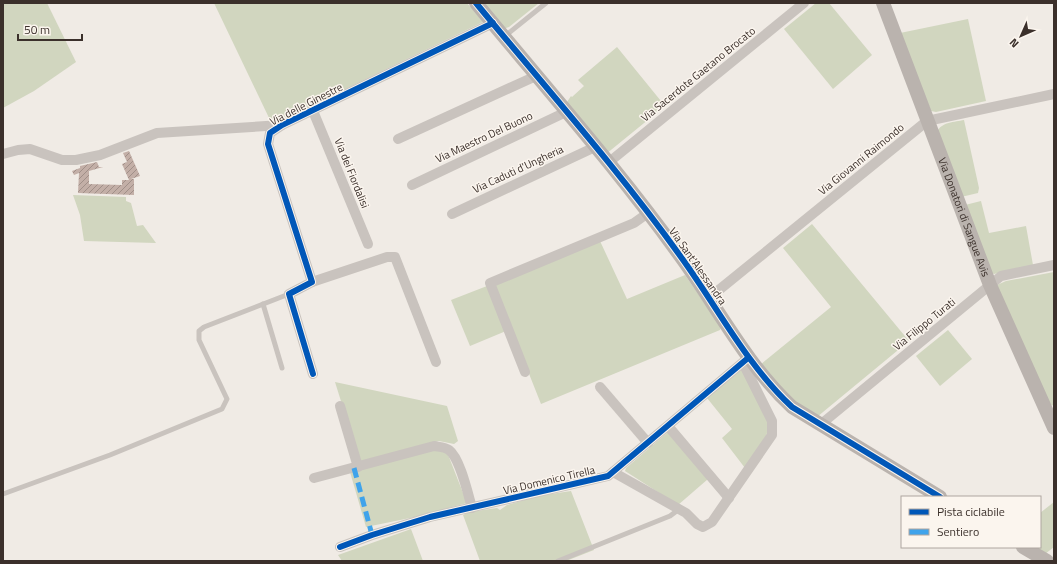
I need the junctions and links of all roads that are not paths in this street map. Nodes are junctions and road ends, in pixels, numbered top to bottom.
1 (476, 3) edge
2 (546, 3) edge
3 (804, 3) edge
4 (883, 3) edge
5 (493, 23) junction
6 (504, 37) junction
7 (536, 76) junction
8 (1054, 94) edge
9 (313, 111) junction
10 (566, 112) junction
11 (927, 121) junction
12 (282, 125) junction
13 (398, 139) dead end
14 (595, 147) junction
15 (3, 154) edge
16 (608, 163) junction
17 (412, 185) dead end
18 (648, 213) junction
19 (452, 214) dead end
20 (368, 244) dead end
21 (1054, 265) edge
22 (312, 282) junction
23 (990, 285) junction
24 (289, 294) junction
25 (709, 298) junction
26 (263, 304) junction
27 (746, 360) junction
28 (436, 362) dead end
29 (282, 368) dead end
30 (525, 372) dead end
31 (313, 374) dead end
32 (600, 387) dead end
33 (340, 406) dead end
34 (1050, 412) edge
35 (820, 425) junction
36 (668, 426) junction
37 (1054, 428) edge
38 (648, 443) junction
39 (358, 467) junction
40 (613, 472) junction
41 (314, 478) dead end
42 (3, 494) edge
43 (938, 496) edge
44 (729, 498) junction
45 (472, 508) junction
46 (678, 510) junction
47 (340, 547) dead end
48 (1025, 548) edge
49 (558, 561) edge
50 (1046, 561) edge

1 - 5 street, Via Sant'Alessandra
2 - 6 lane
3 - 16 street, Via Sacerdote Gaetano Brocato
4 - 11 street, Via Donatori di Sangue Avis
5 - 6 street, Via Sant'Alessandra
5 - 9 street, Via delle Ginestre
6 - 7 street, Via Sant'Alessandra
7 - 10 street, Via Sant'Alessandra
7 - 13 street
8 - 11 street, Via Giovanni Raimondo
9 - 12 street, Via delle Ginestre
9 - 20 street, Via dei Fiordalisi
10 - 14 street, Via Sant'Alessandra
10 - 17 street, Via Maestro Del Buono
11 - 23 street, Via Donatori di Sangue Avis
11 - 25 street, Via Giovanni Raimondo
12 - 15 street
12 - 22 street, Via delle Ginestre
14 - 16 street, Via Sant'Alessandra
14 - 19 street, Via Caduti d'Ungheria
16 - 18 street, Via Sant'Alessandra
18 - 25 street, Via Sant'Alessandra
18 - 30 street
21 - 23 street, Via Filippo Turati
22 - 24 street
22 - 28 street
23 - 34 street, Via Donatori di Sangue Avis
23 - 35 street, Via Filippo Turati
24 - 26 lane
24 - 31 street
25 - 27 street, Via Sant'Alessandra
26 - 29 lane
26 - 42 lane
27 - 35 street, Via Sant'Alessandra
27 - 36 street, Via Domenico Tirella
27 - 44 street
32 - 38 street
33 - 39 street
34 - 37 street, Via Donatori di Sangue Avis
35 - 43 street, Via Sant'Alessandra
36 - 38 street, Via Domenico Tirella
36 - 44 street
38 - 40 street, Via Domenico Tirella
39 - 41 street
39 - 45 street
40 - 45 street, Via Domenico Tirella
40 - 46 street
44 - 46 street
45 - 47 street, Via Domenico Tirella
46 - 49 lane
48 - 50 street

